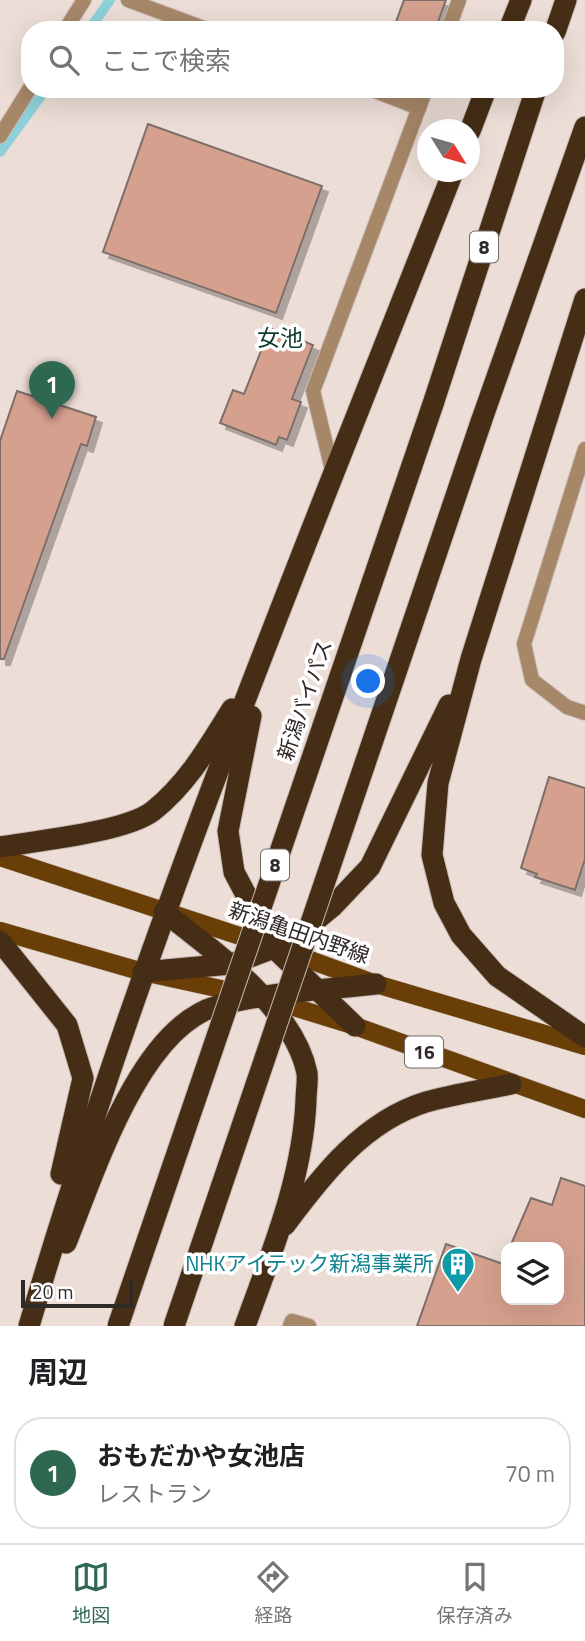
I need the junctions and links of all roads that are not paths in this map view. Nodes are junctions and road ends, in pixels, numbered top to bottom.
1 (83, 0) edge
2 (128, 0) edge
3 (459, 0) edge
4 (521, 0) edge
5 (566, 0) edge
6 (70, 21) edge
7 (185, 21) edge
8 (451, 21) edge
9 (513, 21) edge
10 (559, 21) edge
11 (24, 98) edge
12 (394, 98) edge
13 (422, 98) edge
14 (483, 98) edge
15 (533, 98) edge
16 (419, 107) junction
17 (475, 119) edge
18 (585, 127) edge
19 (0, 136) edge
20 (449, 182) edge
21 (585, 299) edge
22 (585, 449) edge
23 (333, 476) junction
24 (471, 659) junction
25 (261, 662) junction
26 (585, 713) edge
27 (0, 847) edge
28 (0, 857) edge
29 (164, 912) junction
30 (0, 931) edge
31 (0, 941) edge
32 (274, 947) junction
33 (231, 964) junction
34 (143, 972) junction
35 (376, 984) junction
36 (317, 991) junction
37 (263, 998) junction
38 (355, 1026) junction
39 (585, 1037) edge
40 (585, 1046) edge
41 (511, 1084) junction
42 (585, 1109) edge
43 (278, 1235) junction
44 (291, 1324) edge
45 (29, 1326) edge
46 (118, 1326) edge
47 (174, 1326) edge
48 (245, 1326) edge
49 (309, 1326) edge

1 - 6 street
2 - 7 street
3 - 8 street
4 - 9 highway
5 - 10 highway
11 - 19 street
12 - 16 street
13 - 16 street
14 - 17 highway
15 - 46 highway, 新潟バイパス / 8, bridge
16 - 23 street
18 - 47 highway, bridge
20 - 23 highway
21 - 24 highway
22 - 26 street
23 - 25 highway
24 - 32 highway
24 - 39 highway
25 - 27 highway
25 - 29 highway
25 - 32 highway
28 - 29 main road, 新潟亀田内野線 / 16
29 - 32 main road, 新潟亀田内野線 / 16
29 - 33 highway
29 - 34 highway
30 - 34 main road, 16
31 - 45 highway
32 - 33 highway
32 - 35 main road, 新潟亀田内野線 / 16
32 - 36 highway
33 - 34 highway
33 - 37 highway
34 - 37 main road, 16
34 - 45 highway
35 - 36 highway
35 - 40 main road, 新潟亀田内野線 / 16
36 - 37 highway
36 - 38 highway
37 - 38 main road, 16
37 - 43 highway
37 - 45 highway
38 - 41 main road, 16
41 - 42 main road, 16
41 - 43 highway
43 - 48 highway
44 - 49 street

